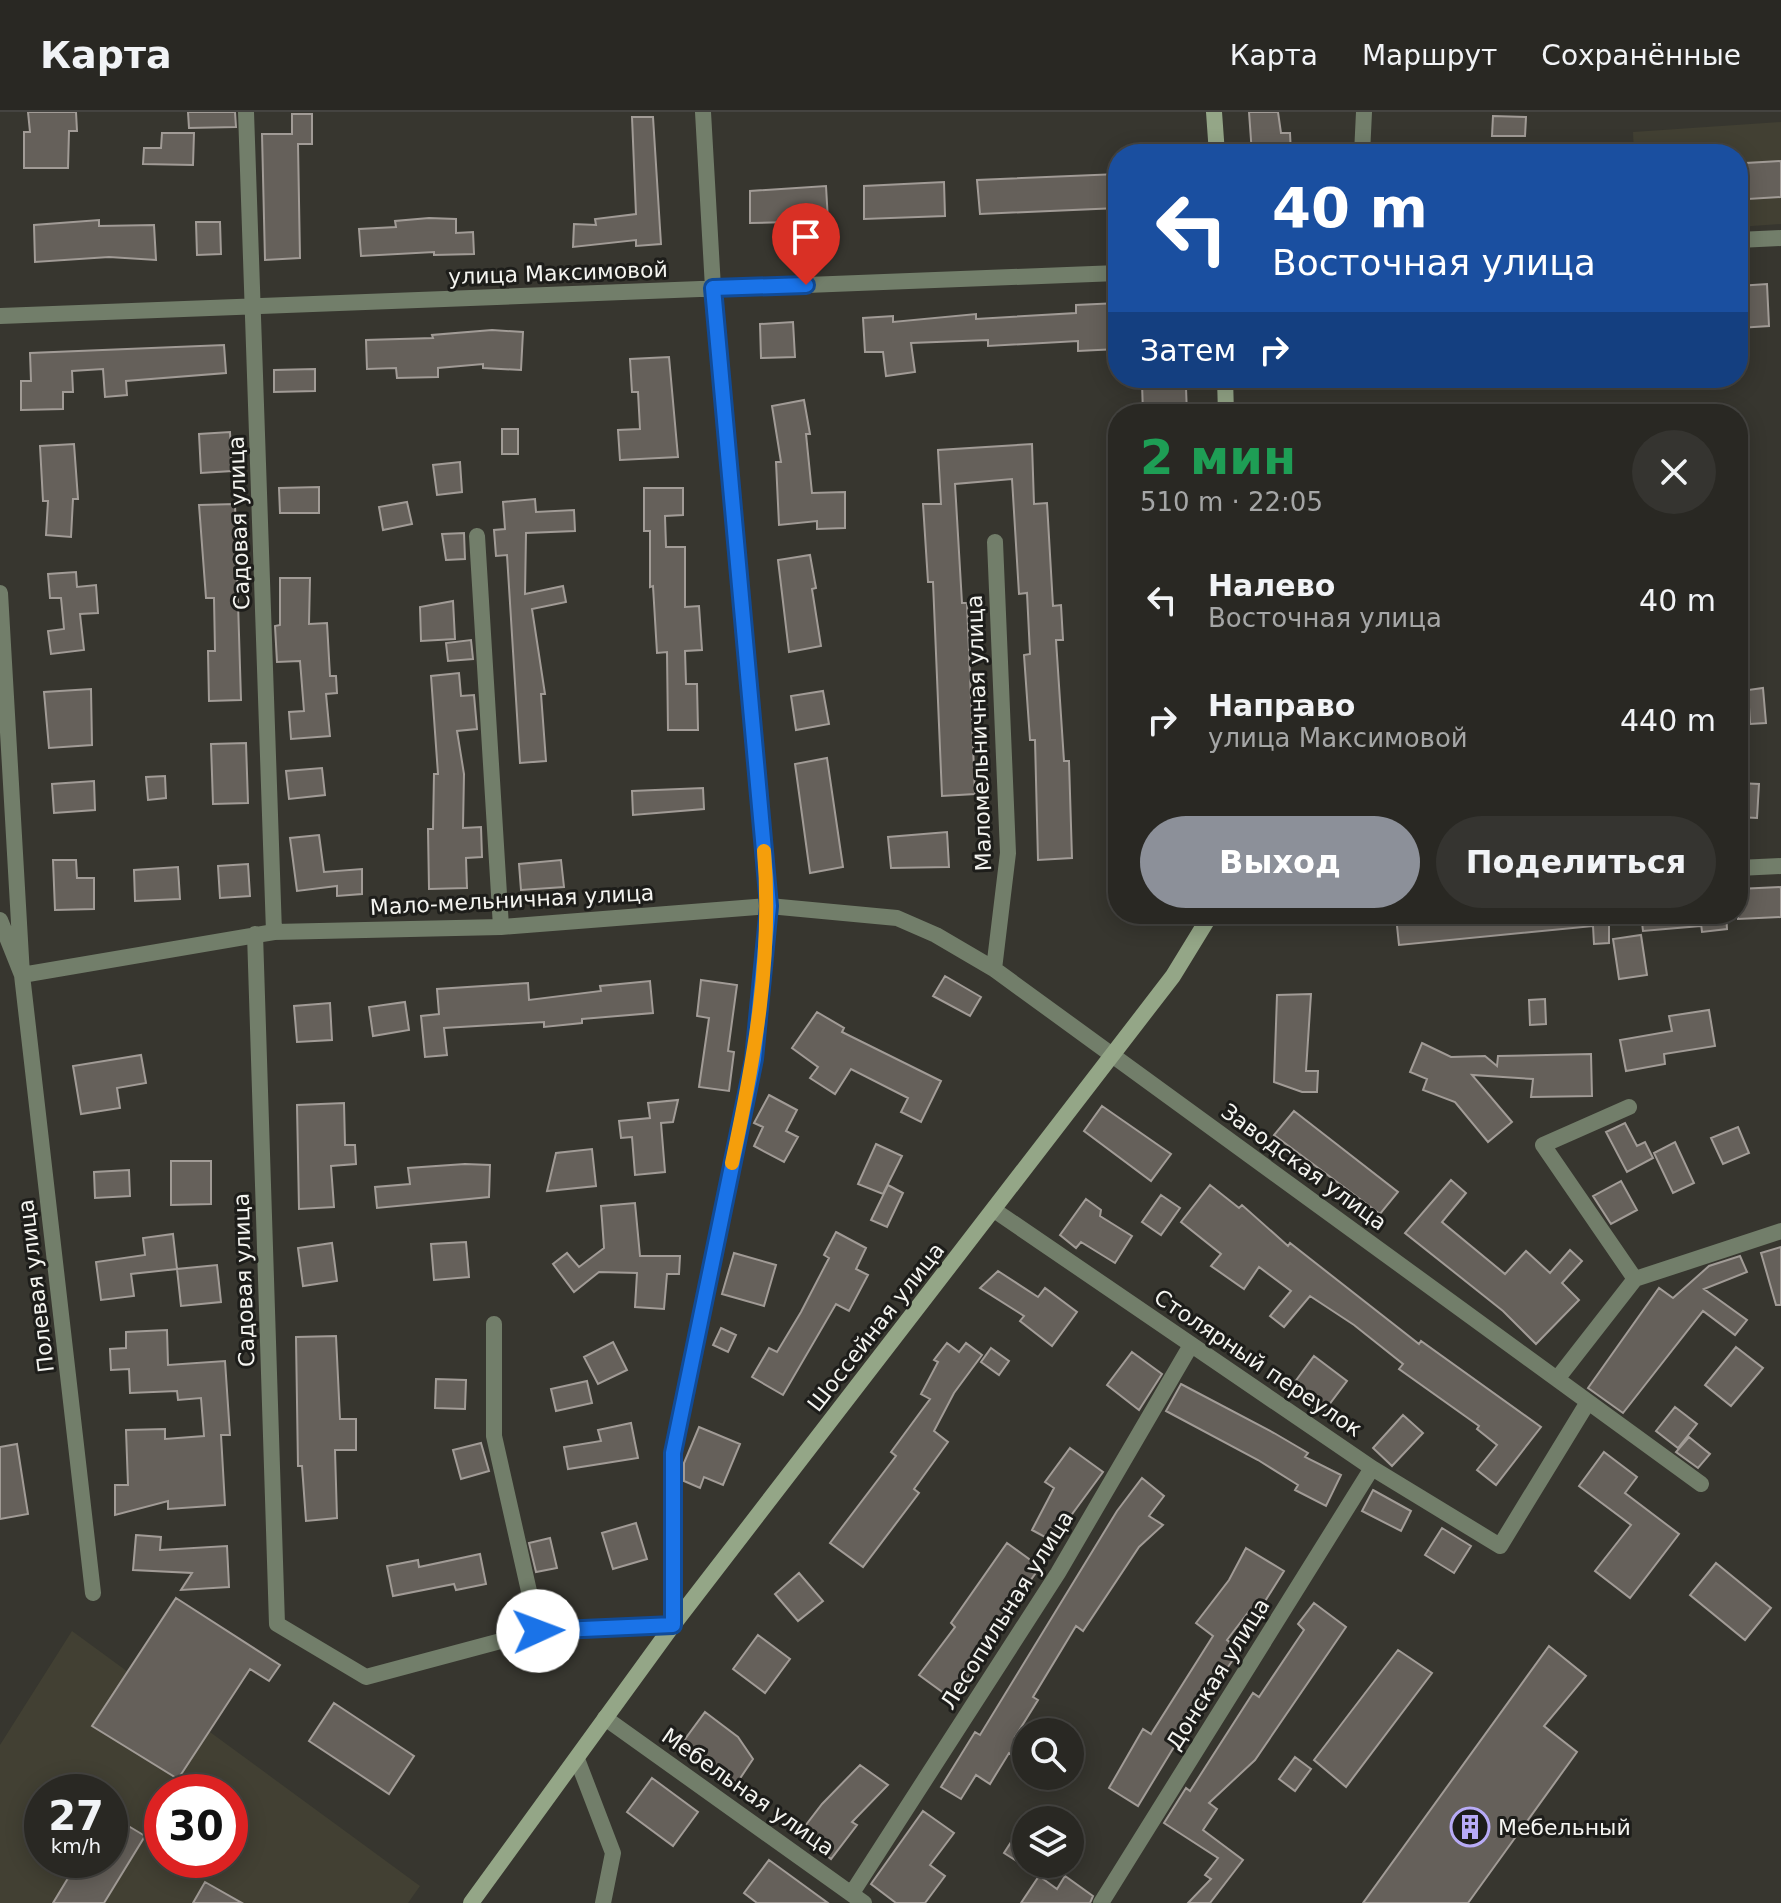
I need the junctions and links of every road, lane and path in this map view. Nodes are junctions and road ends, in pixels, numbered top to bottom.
1 (246, 112) edge
2 (703, 112) edge
3 (1214, 112) edge
4 (1364, 112) edge
5 (1216, 144) edge
6 (1362, 144) edge
7 (1781, 238) edge
8 (1748, 240) edge
9 (1108, 273) edge
10 (713, 288) junction
11 (253, 307) junction
12 (0, 316) edge
13 (477, 536) dead end
14 (995, 542) dead end
15 (0, 593) edge
16 (1781, 866) edge
17 (1748, 868) edge
18 (769, 906) junction
19 (0, 920) edge
20 (1205, 924) edge
21 (501, 927) junction
22 (274, 932) junction
23 (255, 934) junction
24 (994, 969) junction
25 (22, 975) junction
26 (1113, 1055) junction
27 (1629, 1107) dead end
28 (994, 1210) junction
29 (1781, 1231) edge
30 (1635, 1279) junction
31 (494, 1324) dead end
32 (1191, 1345) junction
33 (1557, 1379) junction
34 (1588, 1402) junction
35 (1372, 1468) junction
36 (1701, 1484) dead end
37 (93, 1593) dead end
38 (673, 1625) junction
39 (538, 1631) junction
40 (605, 1718) junction
41 (577, 1759) junction
42 (858, 1898) edge
43 (471, 1903) edge
44 (603, 1903) edge
45 (1101, 1903) edge

1 - 11 street, Садовая улица
2 - 10 street
3 - 5 main road
4 - 6 street
7 - 8 street
9 - 10 street, улица Максимовой
10 - 11 street, улица Максимовой
10 - 18 street
11 - 12 street, улица Максимовой
11 - 22 street, Садовая улица
13 - 21 street
14 - 24 street, Маломельничная улица
15 - 25 street, Полевая улица
16 - 17 street
18 - 21 street, Мало-мельничная улица
18 - 24 street, Мало-мельничная улица
18 - 38 street
19 - 25 street, Полевая улица
20 - 26 main road, Шоссейная улица
21 - 22 street, Мало-мельничная улица
22 - 23 street, Мало-мельничная улица
23 - 25 street, Мало-мельничная улица
23 - 39 street, Садовая улица
24 - 26 street, Заводская улица
25 - 37 street, Полевая улица
26 - 28 main road, Шоссейная улица
26 - 33 street, Заводская улица
27 - 30 street
28 - 32 street, Столярный переулок
28 - 38 main road, Шоссейная улица
29 - 30 street
30 - 33 street
31 - 39 street
32 - 35 street, Столярный переулок
32 - 42 street, Лесопильная улица
33 - 34 street, Заводская улица
34 - 35 street, Столярный переулок
34 - 36 street, Заводская улица
35 - 45 street, Донская улица
38 - 39 street
38 - 40 main road, Шоссейная улица
40 - 41 main road, Шоссейная улица
40 - 42 street, Мебельная улица
41 - 43 main road, Шоссейная улица
41 - 44 street

